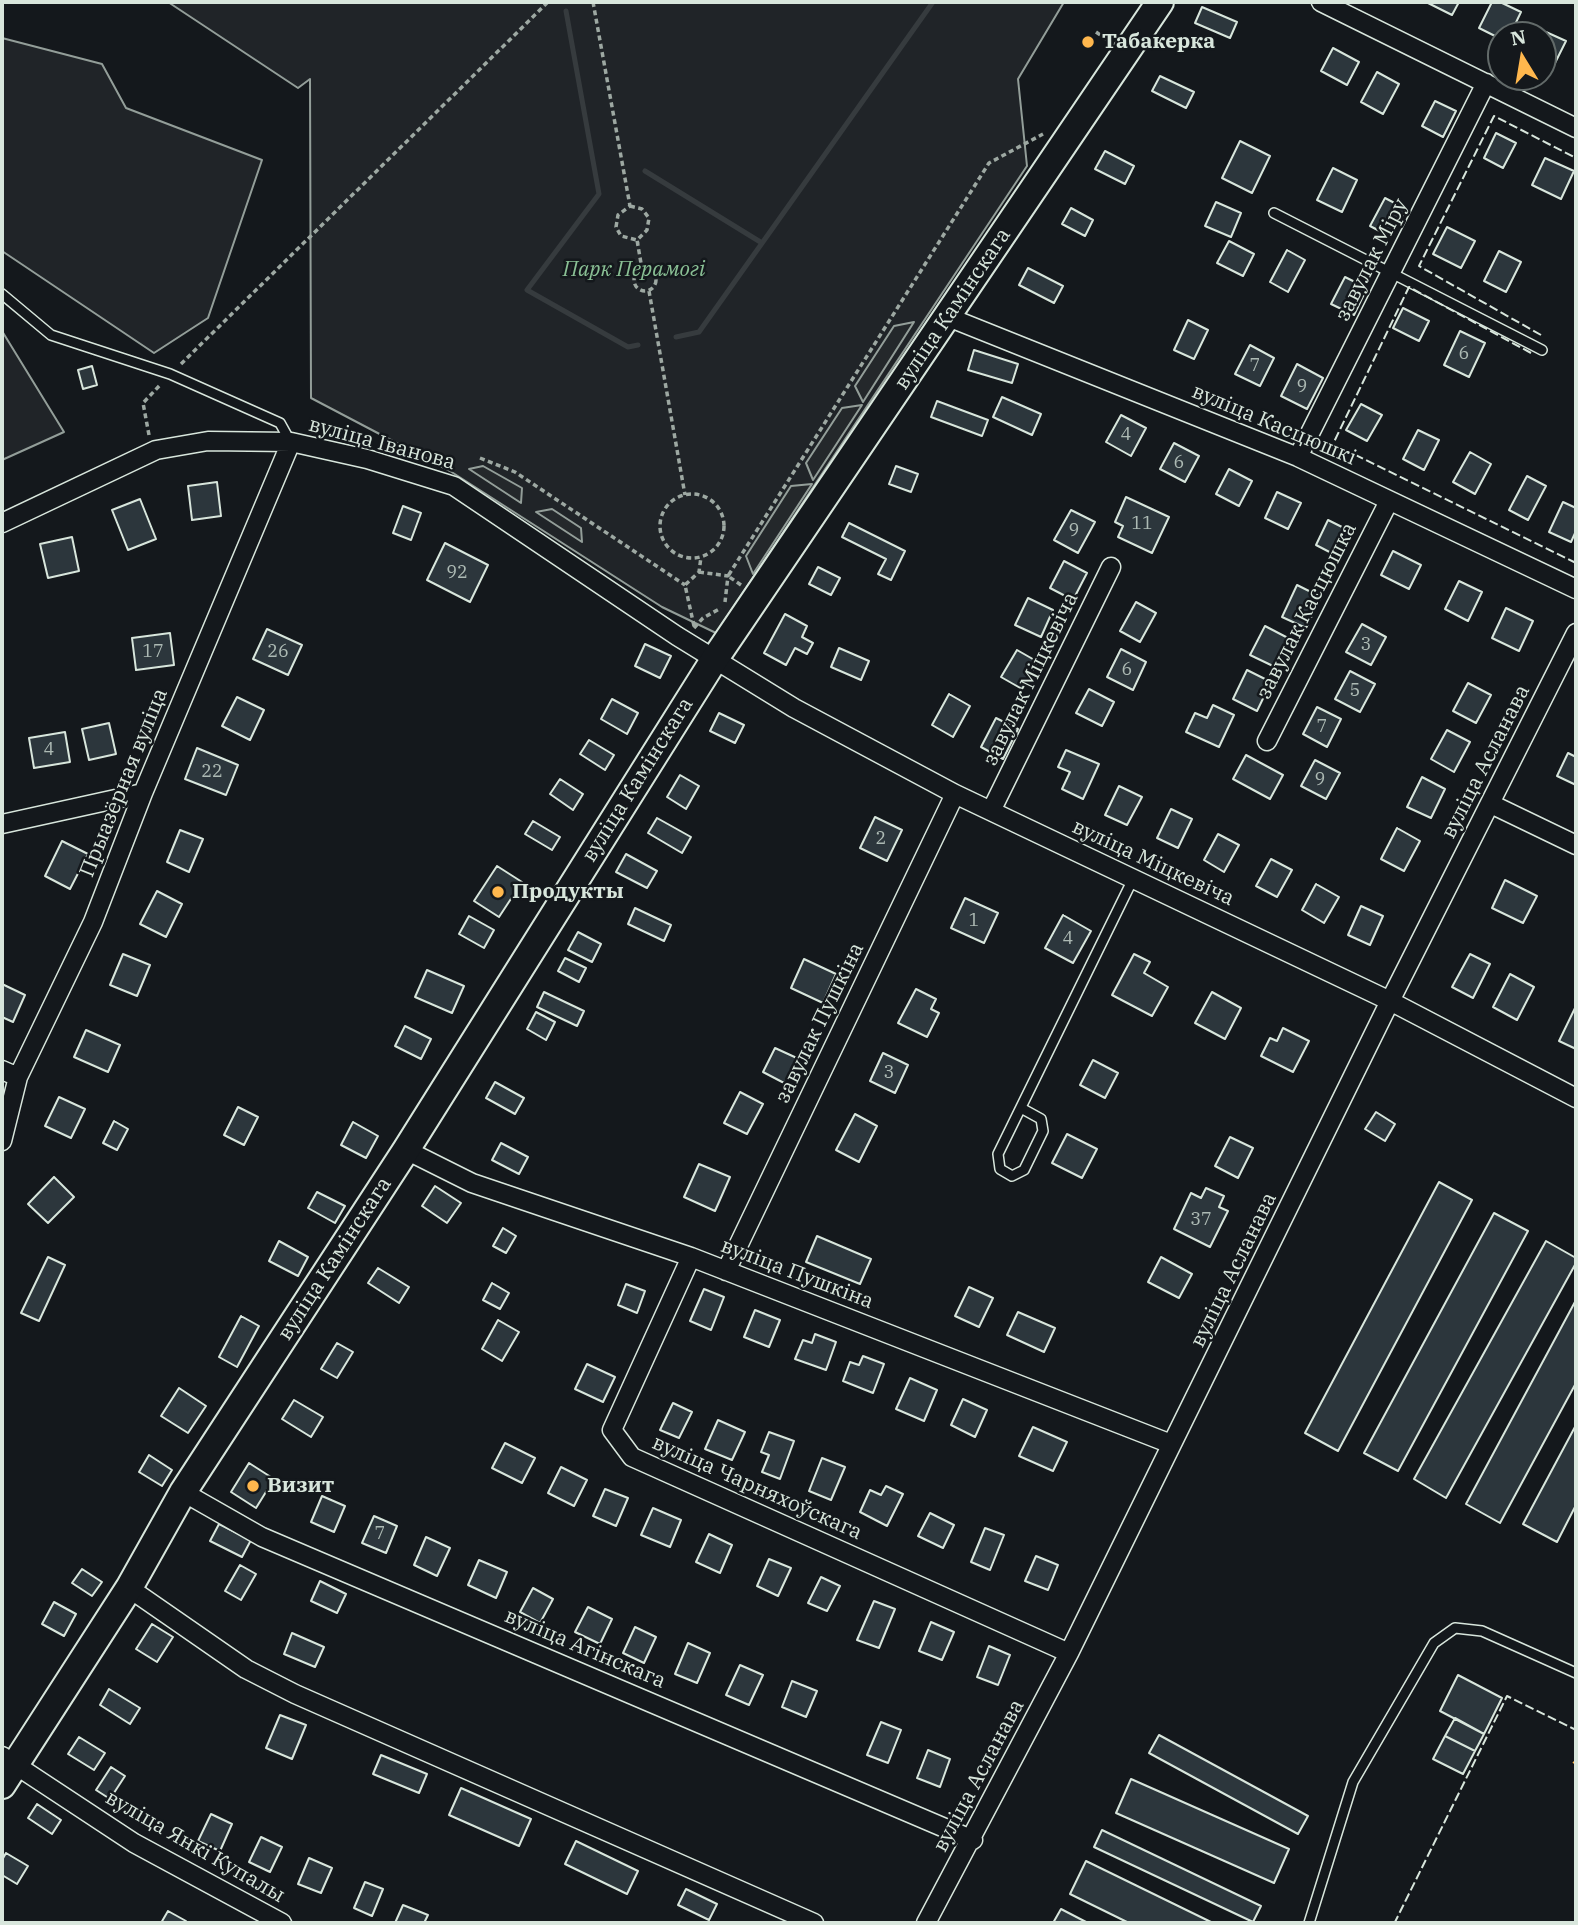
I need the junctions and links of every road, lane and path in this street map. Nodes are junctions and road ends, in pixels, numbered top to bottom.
1 (548, 2) edge
2 (593, 2) edge
3 (1160, 2) edge
4 (1321, 2) edge
5 (1111, 33) dead end
6 (1101, 49) dead end
7 (1486, 83) junction
8 (1576, 128) edge
9 (1050, 131) dead end
10 (630, 206) junction
11 (1273, 213) dead end
12 (638, 242) junction
13 (642, 269) junction
14 (1392, 272) junction
15 (649, 291) junction
16 (2, 294) edge
17 (948, 317) junction
18 (1542, 350) dead end
19 (170, 374) junction
20 (291, 442) junction
21 (156, 450) junction
22 (1298, 457) junction
23 (480, 458) dead end
24 (685, 495) junction
25 (1388, 501) junction
26 (2, 523) edge
27 (701, 556) junction
28 (1111, 567) dead end
29 (699, 572) junction
30 (727, 576) junction
31 (685, 585) junction
32 (746, 588) dead end
33 (1576, 589) edge
34 (1576, 633) edge
35 (714, 660) junction
36 (1266, 741) dead end
37 (143, 793) junction
38 (956, 794) junction
39 (1491, 804) junction
40 (991, 811) junction
41 (2, 824) edge
42 (1576, 845) edge
43 (1133, 879) junction
44 (1390, 1001) junction
45 (10, 1073) edge
46 (1576, 1098) edge
47 (1021, 1108) junction
48 (2, 1141) edge
49 (406, 1150) junction
50 (691, 1257) junction
51 (726, 1271) junction
52 (1171, 1444) junction
53 (183, 1492) junction
54 (129, 1588) junction
55 (1069, 1653) junction
56 (1576, 1673) edge
57 (9, 1759) edge
58 (2, 1785) edge
59 (973, 1840) junction
60 (282, 1923) edge
61 (814, 1923) edge
62 (926, 1923) edge
63 (1309, 1923) edge

1 - 19 path
2 - 10 path
3 - 17 main road, вуліца Камінскага
4 - 7 street
5 - 6 path
7 - 8 street
7 - 14 street, завулак Міру
9 - 30 path
10 - 12 path
10 - 12 path
11 - 14 lane
12 - 13 path
13 - 15 path
13 - 15 path
14 - 18 lane
14 - 22 street, завулак Міру
15 - 24 path
16 - 19 lane
17 - 22 street, вуліца Касцюшкі
17 - 35 main road, вуліца Камінскага
19 - 20 lane
19 - 21 path
20 - 21 street, вуліца Іванова
20 - 35 street, вуліца Іванова
20 - 37 street, Прыазёрная вуліца
21 - 26 street, вуліца Іванова
22 - 25 street, вуліца Касцюшкі
23 - 31 path
24 - 27 path
24 - 27 path
25 - 33 street, вуліца Касцюшкі
25 - 36 street, завулак Касцюшка
27 - 29 path
28 - 40 street, завулак Міцкевіча
29 - 30 path
29 - 31 path
30 - 31 path
30 - 32 path
34 - 39 street, вуліца Асланава
35 - 38 street, вуліца Міцкевіча
35 - 49 main road, вуліца Камінскага
37 - 41 street
37 - 45 street, Прыазёрная вуліца
38 - 40 street, вуліца Міцкевіча
38 - 51 street, завулак Пушкіна
39 - 42 street
39 - 44 street, вуліца Асланава
40 - 43 street, вуліца Міцкевіча
43 - 44 street, вуліца Міцкевіча
43 - 47 lane
44 - 46 street, вуліца Міцкевіча
44 - 52 street, вуліца Асланава
45 - 48 street, Прыазёрная вуліца
47 - 47 lane
49 - 50 street, вуліца Пушкіна
49 - 53 main road, вуліца Камінскага
50 - 51 street, вуліца Пушкіна
50 - 55 street, вуліца Чарняхоўскага
51 - 52 street, вуліца Пушкіна
52 - 55 street, вуліца Асланава
53 - 54 main road, вуліца Камінскага
53 - 59 street, вуліца Агінскага
54 - 57 main road, вуліца Камінскага
54 - 61 street
55 - 59 street, вуліца Асланава
56 - 63 lane
57 - 58 main road, вуліца Камінскага
57 - 60 street, вуліца Янкі Купалы
59 - 62 street, вуліца Асланава

